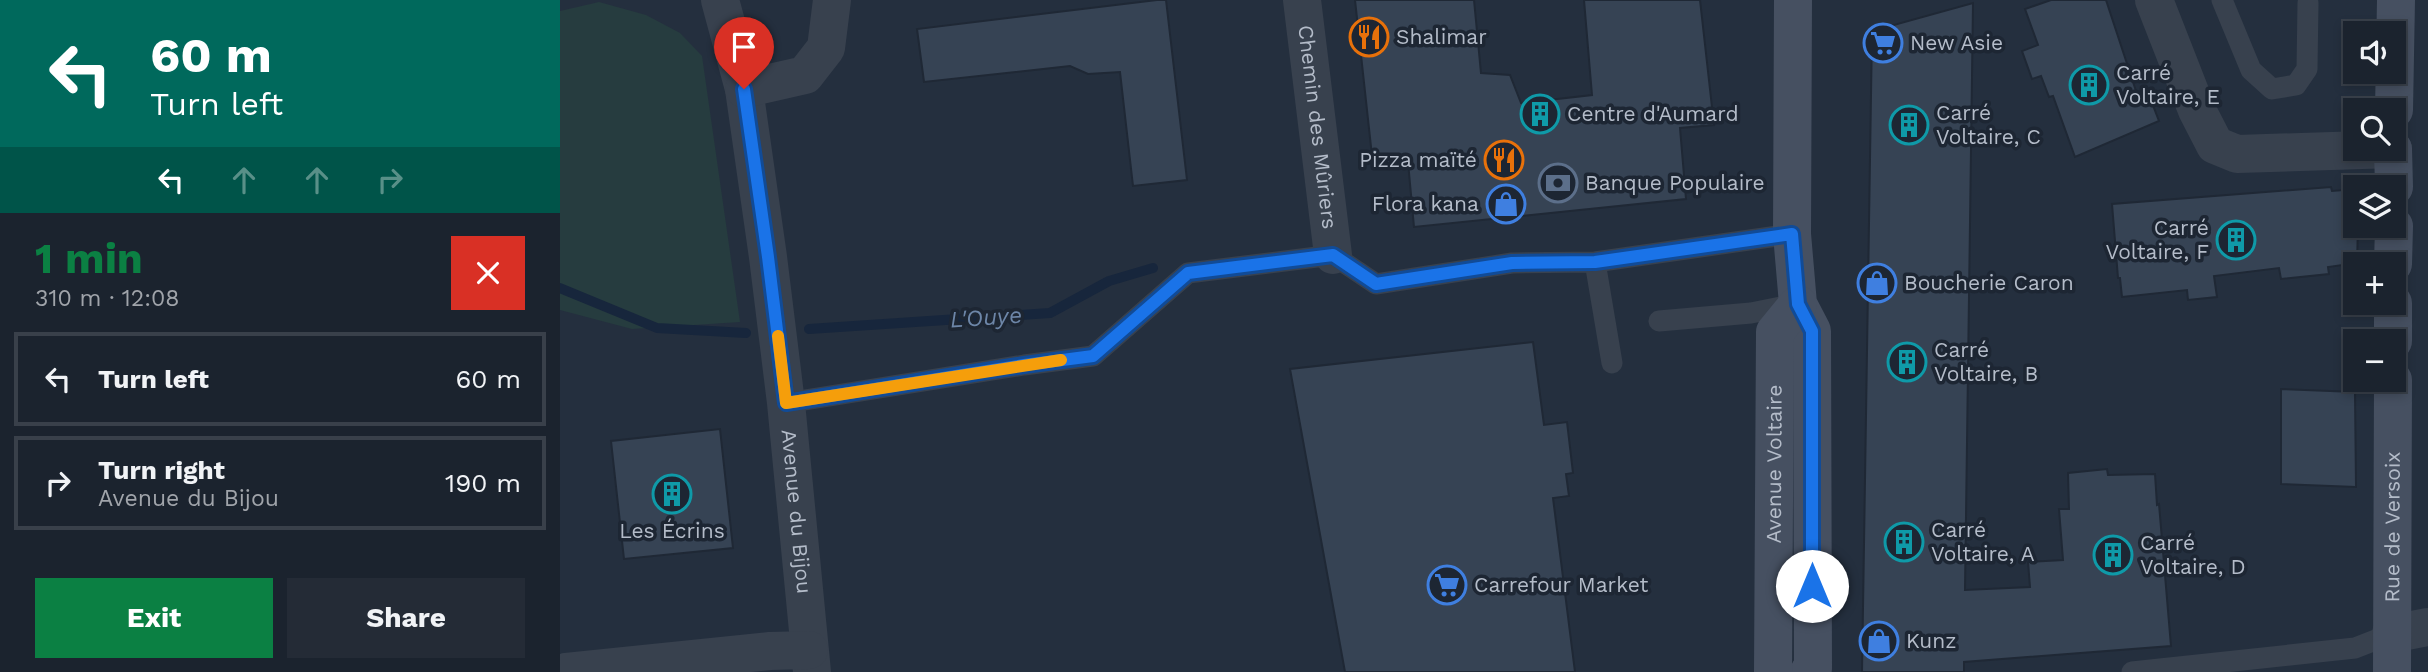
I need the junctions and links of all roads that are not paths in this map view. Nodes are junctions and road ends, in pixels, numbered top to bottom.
1 (720, 0) edge
2 (832, 0) edge
3 (1302, 0) edge
4 (1793, 0) edge
5 (2154, 0) edge
6 (2222, 0) edge
7 (2396, 0) edge
8 (2308, 3) dead end
9 (744, 89) junction
10 (2394, 98) edge
11 (2343, 151) edge
12 (1792, 234) junction
13 (1333, 255) junction
14 (1595, 262) junction
15 (1798, 304) junction
16 (1660, 321) dead end
17 (1612, 363) dead end
18 (2393, 392) edge
19 (786, 403) junction
20 (2428, 627) edge
21 (2391, 634) junction
22 (811, 661) edge
23 (566, 672) edge
24 (1773, 672) edge
25 (1809, 672) edge
26 (2132, 672) edge
27 (2392, 672) edge

1 - 9 street, Avenue du Bijou
2 - 9 street
3 - 13 street, Chemin des Mûriers
4 - 12 main road, Avenue Voltaire
5 - 11 street
6 - 8 lane
7 - 10 main road
9 - 19 street, Avenue du Bijou
12 - 14 lane
12 - 15 main road, Avenue Voltaire
13 - 14 lane
13 - 19 lane
14 - 17 lane
15 - 16 lane
15 - 24 main road, Avenue Voltaire
15 - 25 main road, Avenue Voltaire
18 - 21 main road, Rue de Versoix
19 - 22 street, Avenue du Bijou
20 - 21 street
21 - 26 lane
21 - 27 main road, Rue de Versoix
22 - 23 street, Avenue du Bijou

